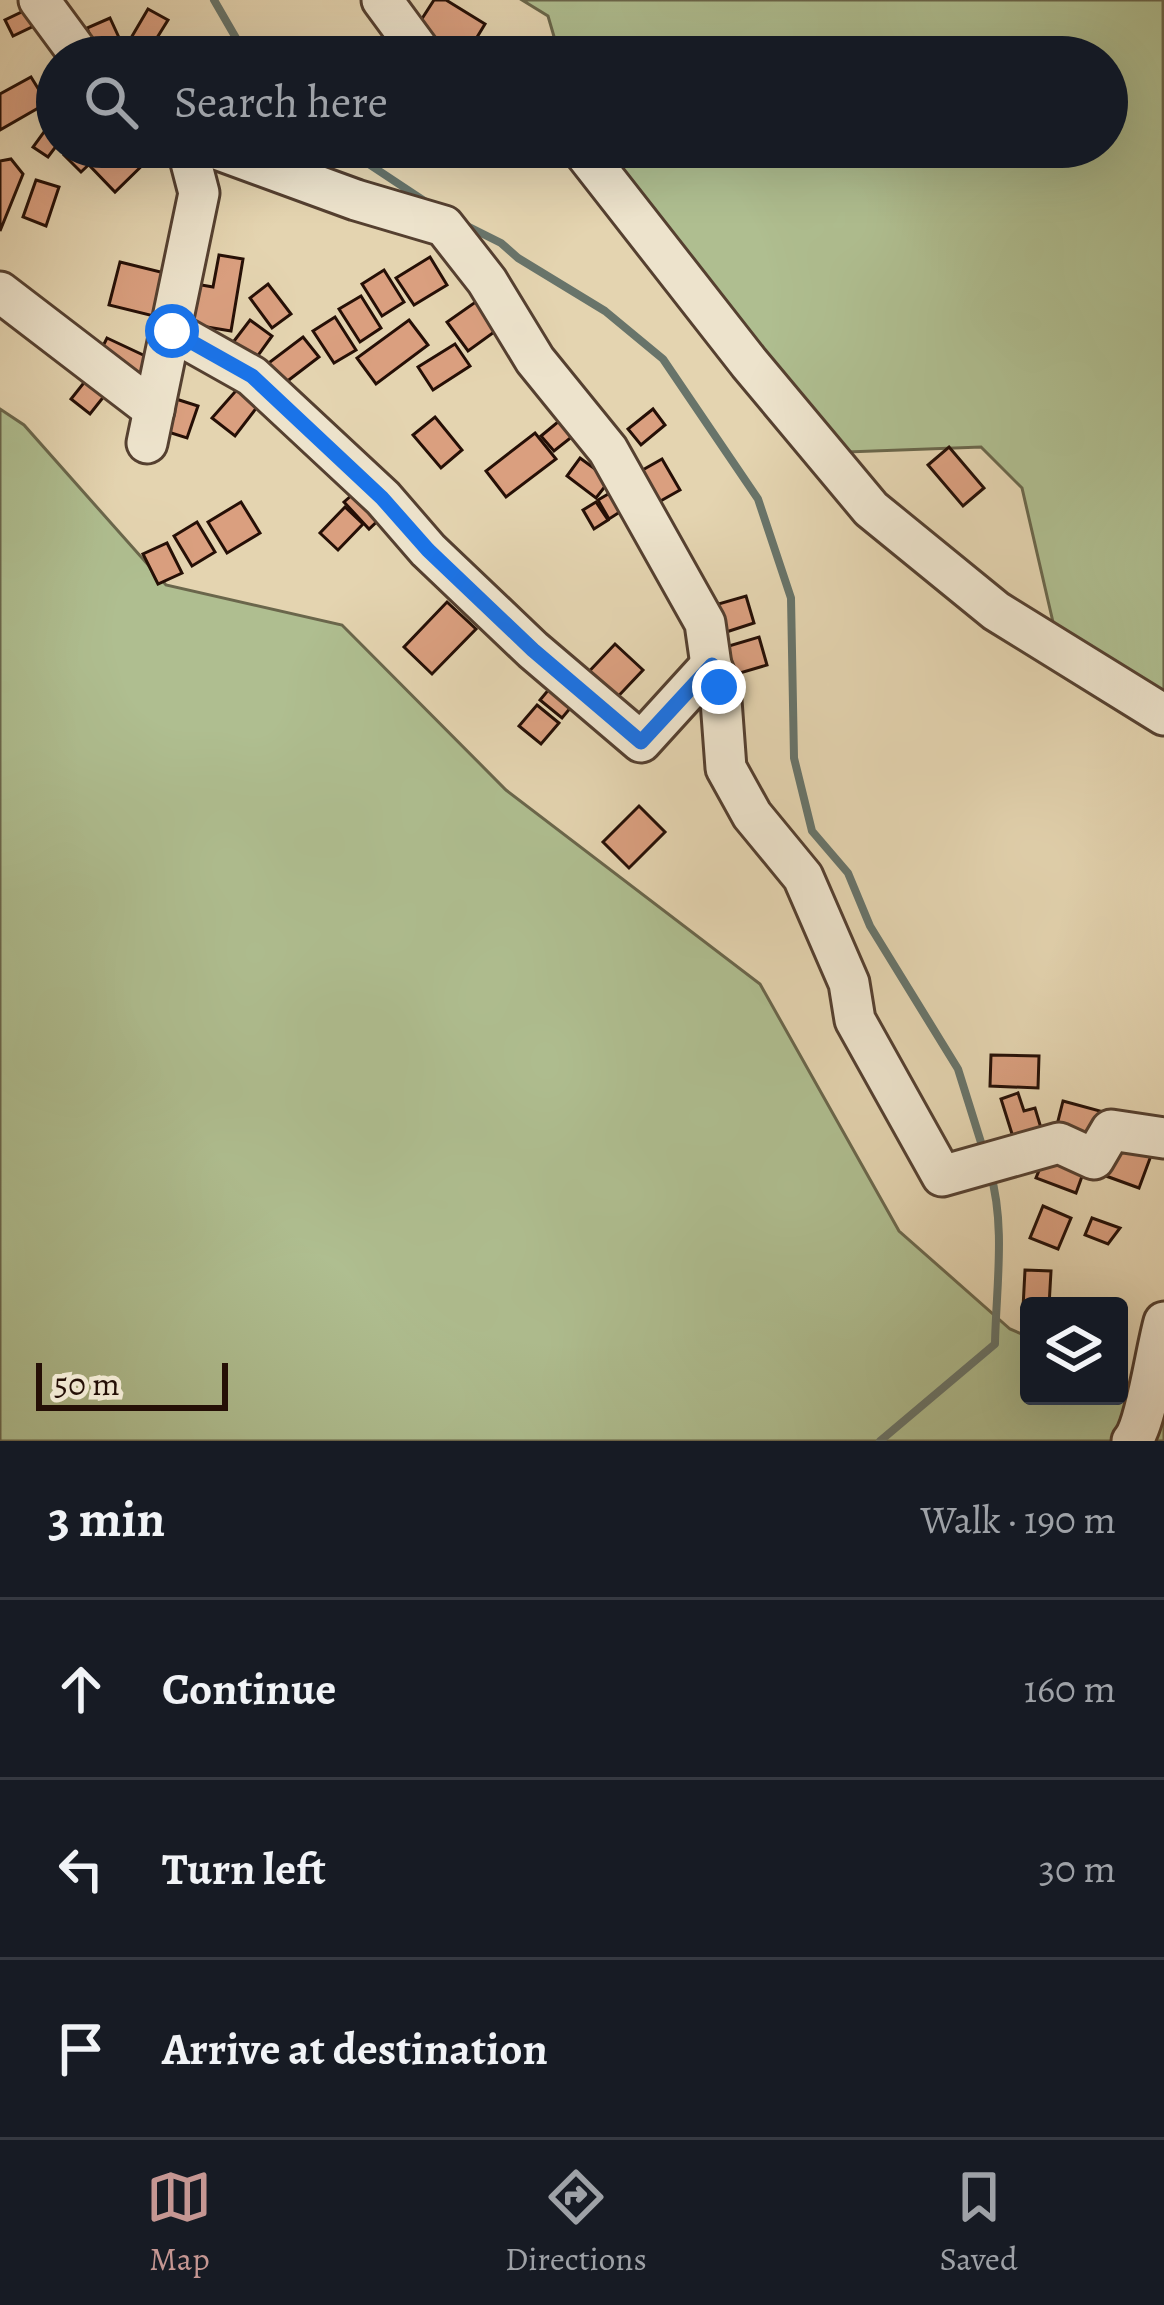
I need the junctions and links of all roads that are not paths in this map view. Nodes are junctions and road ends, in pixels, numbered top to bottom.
1 (39, 0) edge
2 (382, 0) edge
3 (66, 36) edge
4 (409, 36) edge
5 (192, 168) edge
6 (269, 168) edge
7 (596, 168) edge
8 (0, 292) edge
9 (172, 331) junction
10 (712, 665) junction
11 (1164, 715) edge
12 (1164, 1138) edge
13 (1164, 1322) edge
14 (1132, 1441) edge

1 - 3 street
2 - 4 street
5 - 9 street
6 - 10 street
7 - 11 street
8 - 9 street
9 - 10 street
10 - 12 street
13 - 14 street

